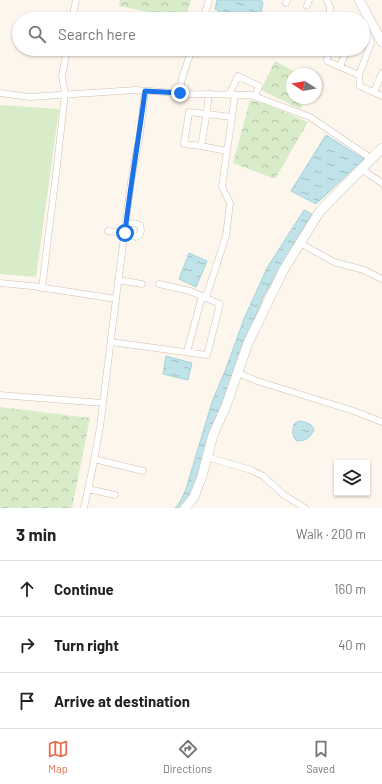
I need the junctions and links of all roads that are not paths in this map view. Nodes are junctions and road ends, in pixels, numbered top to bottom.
1 (76, 0) edge
2 (209, 0) edge
3 (327, 0) edge
4 (359, 0) edge
5 (73, 12) edge
6 (205, 12) edge
7 (330, 12) edge
8 (366, 12) edge
9 (370, 20) edge
10 (382, 42) edge
11 (66, 56) edge
12 (190, 56) edge
13 (327, 56) edge
14 (344, 56) edge
15 (367, 56) edge
16 (340, 66) junction
17 (382, 73) edge
18 (360, 75) junction
19 (145, 91) junction
20 (374, 92) junction
21 (0, 93) edge
22 (180, 93) junction
23 (65, 94) junction
24 (209, 94) junction
25 (232, 95) junction
26 (255, 96) junction
27 (382, 96) edge
28 (206, 114) junction
29 (232, 117) junction
30 (201, 146) junction
31 (382, 148) edge
32 (227, 151) junction
33 (372, 159) junction
34 (361, 169) junction
35 (382, 183) edge
36 (126, 225) junction
37 (108, 231) dead end
38 (125, 233) junction
39 (300, 243) junction
40 (382, 279) edge
41 (118, 280) junction
42 (0, 284) edge
43 (142, 284) dead end
44 (158, 284) dead end
45 (42, 288) junction
46 (204, 297) junction
47 (116, 299) junction
48 (111, 342) junction
49 (187, 352) junction
50 (238, 373) junction
51 (0, 395) edge
52 (103, 403) junction
53 (382, 422) edge
54 (207, 457) junction
55 (94, 459) junction
56 (143, 471) dead end
57 (88, 489) junction
58 (115, 494) dead end
59 (84, 508) edge
60 (185, 508) edge
61 (305, 508) edge

1 - 5 street
2 - 6 street
3 - 7 street
4 - 8 street
9 - 10 street
11 - 23 street
12 - 22 street
13 - 16 street
14 - 16 street
15 - 18 street
16 - 18 street
17 - 20 street
18 - 20 street
19 - 22 street
19 - 23 street
19 - 36 street
20 - 27 street
21 - 23 street
22 - 24 street
23 - 45 street
24 - 25 street
24 - 28 street
25 - 26 street
25 - 26 street
25 - 29 street
26 - 33 street
28 - 29 street
28 - 30 street
28 - 30 street
29 - 32 street
30 - 32 street
31 - 33 street
32 - 46 street
33 - 34 street
34 - 35 street
34 - 39 street
36 - 38 street
36 - 38 street
37 - 38 street
38 - 41 street
39 - 40 street
39 - 50 street
41 - 43 street
41 - 47 street
42 - 45 street
44 - 46 street
45 - 47 street
46 - 49 street
46 - 49 street
47 - 48 street
48 - 49 street
48 - 52 street
50 - 53 street
50 - 54 street
51 - 52 street
52 - 55 street
54 - 60 street
54 - 61 street
55 - 56 street
55 - 57 street
57 - 58 street
57 - 59 street

